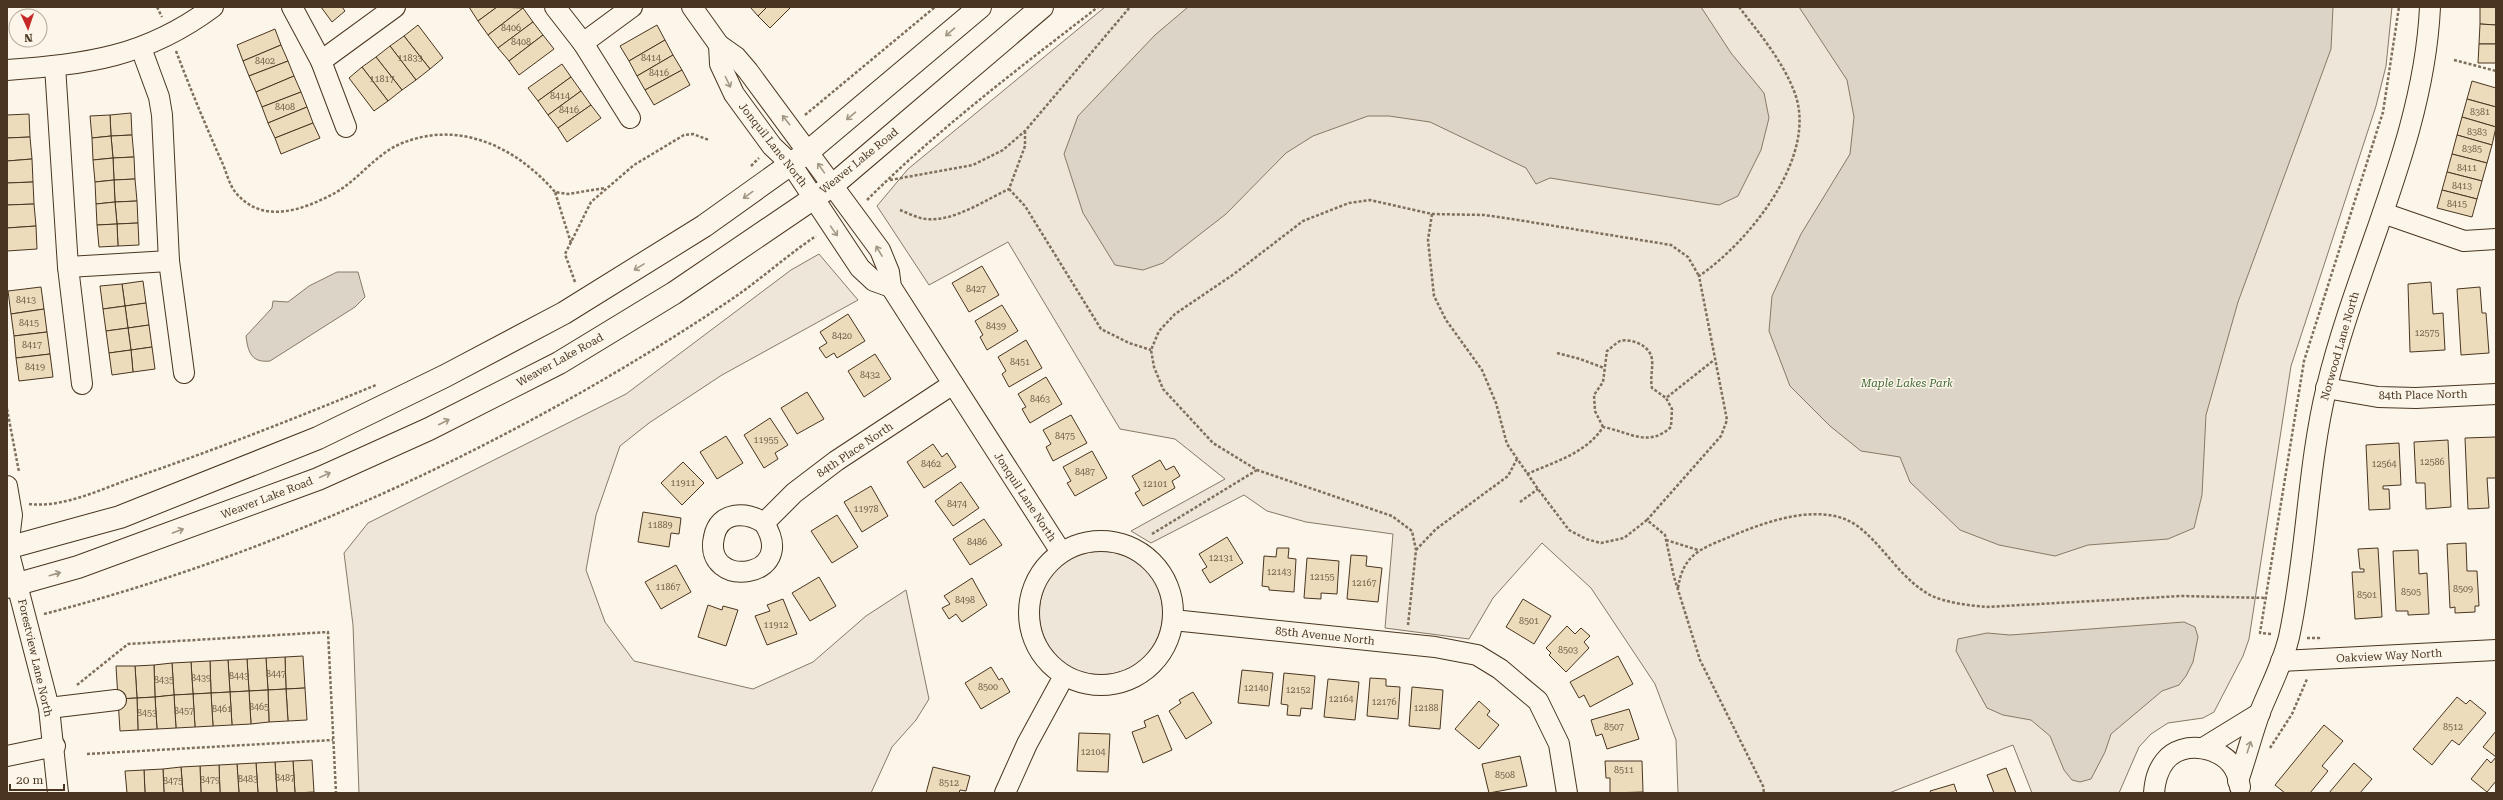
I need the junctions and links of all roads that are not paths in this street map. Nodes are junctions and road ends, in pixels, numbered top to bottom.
1 (213, 7) edge
2 (292, 7) edge
3 (395, 7) edge
4 (555, 7) edge
5 (632, 7) edge
6 (692, 7) edge
7 (980, 7) edge
8 (1042, 7) edge
9 (2430, 7) edge
10 (583, 43) junction
11 (719, 45) junction
12 (141, 48) junction
13 (321, 61) junction
14 (55, 66) junction
15 (7, 70) edge
16 (630, 118) dead end
17 (346, 127) dead end
18 (809, 151) junction
19 (791, 164) junction
20 (832, 185) junction
21 (813, 198) junction
22 (2383, 213) junction
23 (2496, 239) edge
24 (169, 261) junction
25 (68, 267) junction
26 (891, 287) junction
27 (184, 373) dead end
28 (82, 384) dead end
29 (953, 384) junction
30 (2326, 388) junction
31 (2496, 394) edge
32 (13, 480) edge
33 (764, 523) dead end
34 (7, 547) edge
35 (1061, 552) junction
36 (12, 586) edge
37 (1173, 620) junction
38 (2496, 650) edge
39 (2281, 661) junction
40 (1064, 676) junction
41 (116, 700) dead end
42 (49, 708) junction
43 (2260, 712) junction
44 (55, 746) junction
45 (2203, 748) junction
46 (7, 756) edge
47 (2239, 787) edge
48 (58, 793) edge
49 (1006, 793) edge
50 (1567, 793) edge
51 (2154, 793) edge

1 - 12 street
2 - 13 street
3 - 13 street
4 - 10 street
5 - 10 street
6 - 11 street, Jonquil Lane North
7 -> 18 main road
8 - 20 main road, Weaver Lake Road
9 - 22 street, Norwood Lane North
10 - 16 street
18 -> 11 street, Jonquil Lane North
11 -> 19 street, Jonquil Lane North
12 - 14 street
12 - 24 street
13 - 17 street
14 - 15 street
14 - 25 street
18 - 19 main road
20 -> 18 street, Jonquil Lane North
19 - 21 street, Jonquil Lane North
19 -> 34 main road
20 - 21 main road, Weaver Lake Road
26 -> 20 street, Jonquil Lane North
21 -> 26 street, Jonquil Lane North
36 -> 21 main road, Weaver Lake Road
22 - 23 street
22 - 30 street, Norwood Lane North
24 - 25 street
24 - 27 street
25 - 28 street
26 - 29 street, Jonquil Lane North
29 - 33 street, 84th Place North
29 - 35 street, Jonquil Lane North
30 - 31 street, 84th Place North
30 - 39 street, Norwood Lane North
32 - 34 street, Forestview Lane North
34 - 36 street, Forestview Lane North
35 - 37 street
35 - 40 street, Jonquil Lane North
36 - 42 street, Forestview Lane North
37 - 40 street
37 - 50 street, 85th Avenue North
38 - 39 street, Oakview Way North
39 - 43 street, Norwood Lane North
40 - 49 street
41 - 42 street
42 - 44 street, Forestview Lane North
43 - 45 street
47 -> 43 street, Norwood Lane North
44 - 46 street
44 - 48 street, Forestview Lane North
45 - 47 street
45 - 51 street

